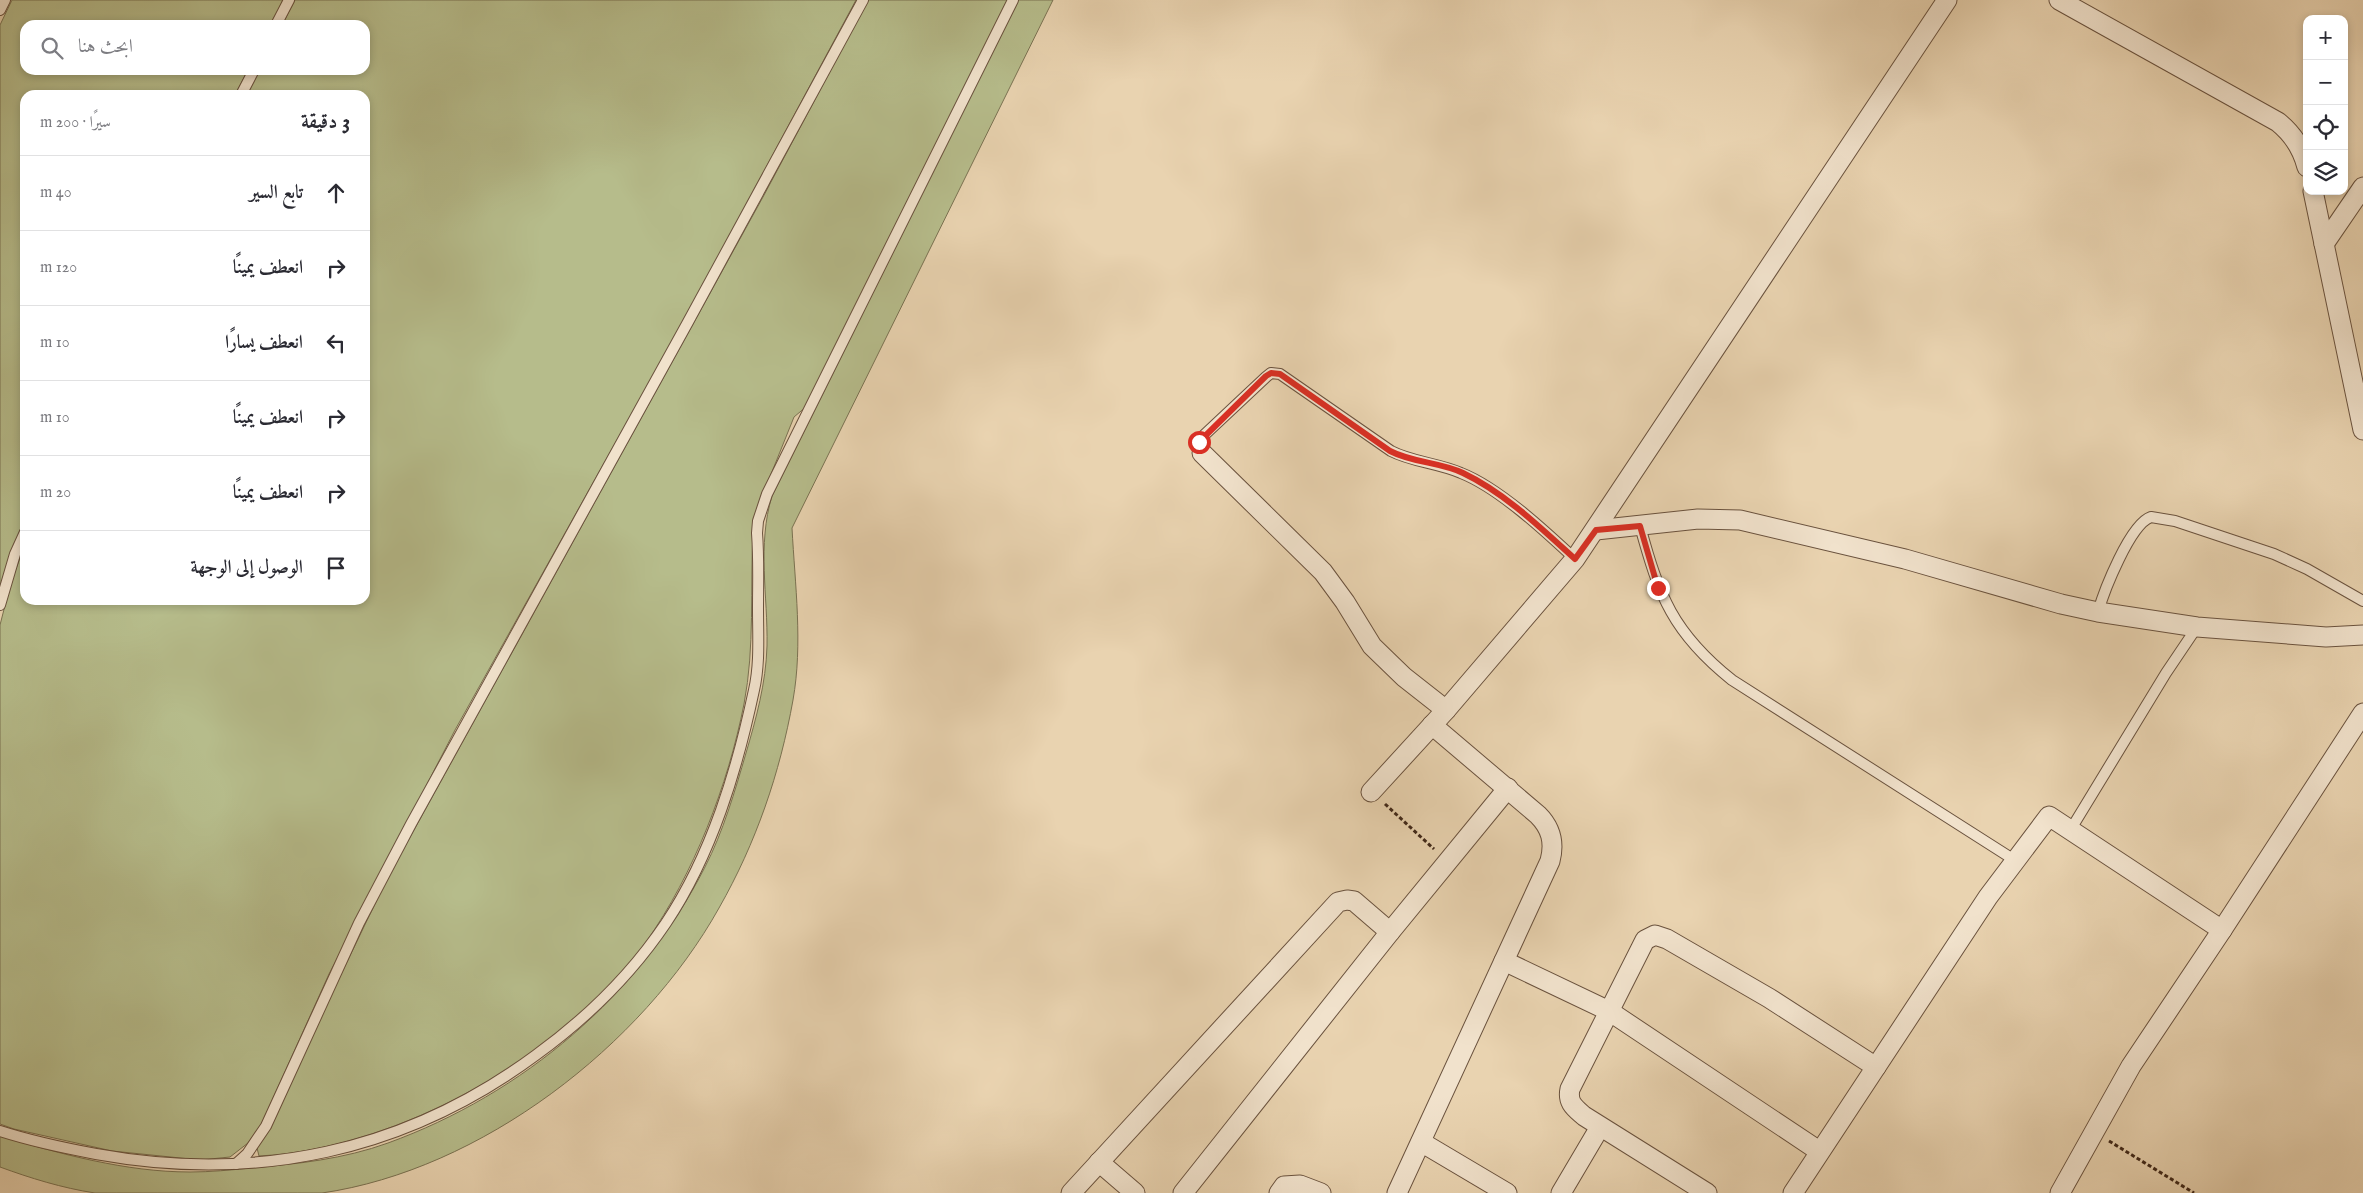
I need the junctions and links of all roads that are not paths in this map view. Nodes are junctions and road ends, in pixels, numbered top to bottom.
1 (5, 0) edge
2 (289, 0) edge
3 (863, 0) edge
4 (1013, 0) edge
5 (1947, 0) edge
6 (2060, 0) edge
7 (0, 10) edge
8 (279, 20) edge
9 (251, 75) edge
10 (244, 90) edge
11 (2303, 157) edge
12 (2363, 187) edge
13 (2314, 195) edge
14 (2324, 244) junction
15 (2363, 430) edge
16 (1202, 453) joint
17 (1640, 526) junction
18 (1596, 530) junction
19 (20, 543) edge
20 (1575, 559) junction
21 (2363, 601) edge
22 (0, 605) edge
23 (2098, 612) junction
24 (2197, 627) junction
25 (2363, 635) edge
26 (1446, 710) junction
27 (2363, 713) edge
28 (1432, 725) junction
29 (1508, 788) junction
30 (1371, 792) road end
31 (2071, 829) junction
32 (2016, 861) junction
33 (2222, 930) junction
34 (1390, 932) junction
35 (1504, 961) junction
36 (1609, 1010) junction
37 (1876, 1067) junction
38 (1600, 1127) junction
39 (0, 1131) edge
40 (1421, 1142) junction
41 (1819, 1151) junction
42 (1099, 1162) junction
43 (236, 1164) junction
44 (1071, 1193) edge
45 (1135, 1193) edge
46 (1183, 1193) edge
47 (1279, 1193) edge
48 (1321, 1193) edge
49 (1397, 1193) edge
50 (1507, 1193) edge
51 (1561, 1193) edge
52 (1707, 1193) edge
53 (1793, 1193) edge
54 (2060, 1193) edge

1 - 7 lane
2 - 8 lane
3 - 43 lane
4 - 43 lane
5 - 18 street
6 - 11 street
9 - 10 lane
12 - 14 street
13 - 14 street
14 - 15 street
16 - 20 lane
16 - 26 street
17 - 18 street
17 - 23 street
17 - 32 lane
18 - 20 street
19 - 22 lane
20 - 26 street
21 - 23 lane
23 - 24 street
24 - 25 street
24 - 31 lane
26 - 28 street
27 - 33 street
28 - 29 street
28 - 30 street
29 - 34 street
29 - 35 street
31 - 32 street
31 - 33 street
32 - 37 street
33 - 54 street
34 - 42 street
34 - 46 street
35 - 36 street
35 - 40 street
36 - 37 street
36 - 38 street
36 - 41 street
37 - 41 street
38 - 51 street
38 - 52 street
39 - 43 lane
40 - 49 street
40 - 50 street
41 - 53 street
42 - 44 street
42 - 45 street
47 - 48 street

